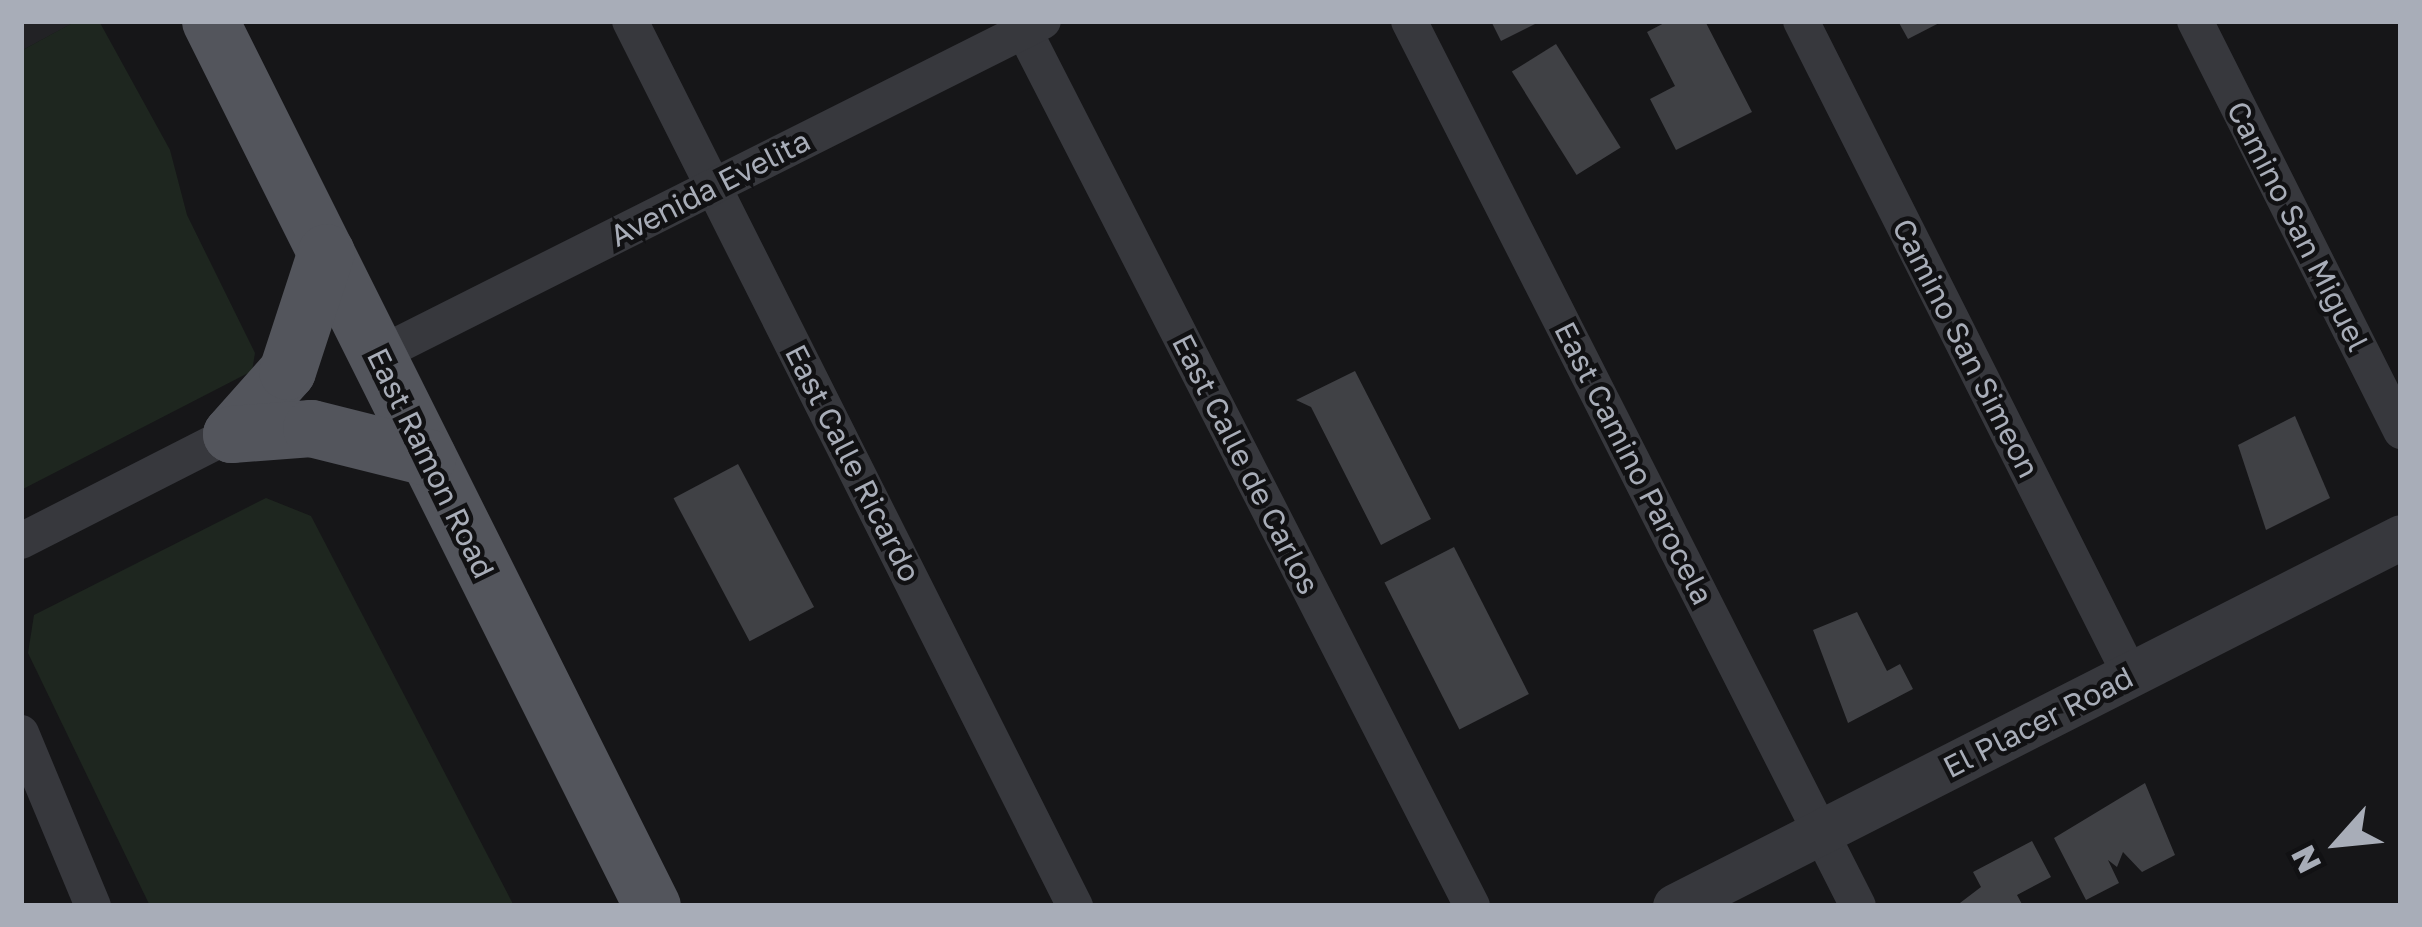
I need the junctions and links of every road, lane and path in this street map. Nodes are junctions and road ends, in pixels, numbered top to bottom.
1 (210, 21) edge
2 (631, 21) edge
3 (1409, 21) edge
4 (1801, 21) edge
5 (2195, 21) edge
6 (1029, 24) edge
7 (713, 186) junction
8 (326, 252) junction
9 (378, 355) junction
10 (2401, 431) edge
11 (231, 434) junction
12 (427, 457) junction
13 (2401, 537) edge
14 (21, 542) edge
15 (2131, 676) junction
16 (21, 733) edge
17 (1820, 831) junction
18 (94, 906) edge
19 (652, 906) edge
20 (1075, 906) edge
21 (1472, 906) edge
22 (1675, 906) edge
23 (1858, 906) edge

1 - 8 main road, East Ramon Road
2 - 7 street, East Calle Ricardo
3 - 17 street, East Camino Parocela
4 - 15 street, Camino San Simeon
5 - 10 street, Camino San Miguel
6 - 7 street, Avenida Evelita
6 - 21 street, East Calle de Carlos
7 - 9 street, Avenida Evelita
7 - 20 street, East Calle Ricardo
8 - 9 main road, East Ramon Road
8 - 11 main road
9 - 12 main road, East Ramon Road
11 - 12 main road
11 - 14 street
12 - 19 main road, East Ramon Road
13 - 15 street, El Placer Road
15 - 17 street, El Placer Road
16 - 18 street
17 - 22 street, El Placer Road
17 - 23 street, East Camino Parocela

